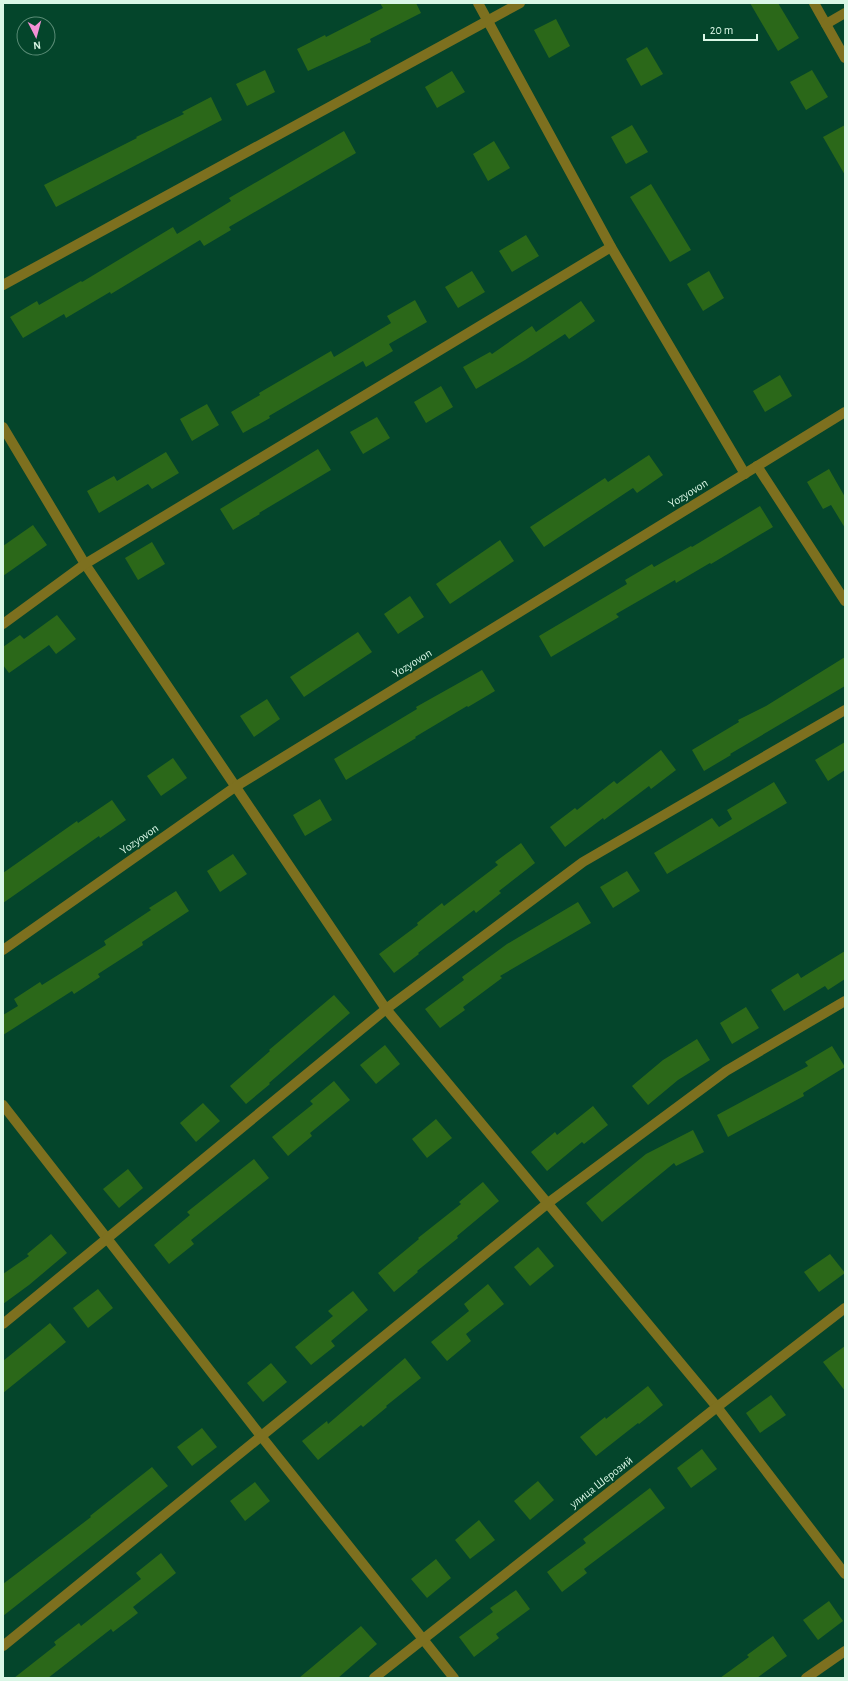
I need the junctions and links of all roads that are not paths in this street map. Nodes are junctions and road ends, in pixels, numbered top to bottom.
1 (478, 3) edge
2 (520, 3) edge
3 (814, 3) edge
4 (845, 13) edge
5 (487, 20) junction
6 (826, 24) junction
7 (845, 58) edge
8 (611, 247) junction
9 (3, 285) edge
10 (845, 412) edge
11 (3, 427) edge
12 (757, 466) junction
13 (745, 474) junction
14 (85, 564) junction
15 (845, 602) edge
16 (3, 624) edge
17 (845, 710) edge
18 (235, 787) junction
19 (3, 950) edge
20 (845, 1001) edge
21 (386, 1009) junction
22 (3, 1105) edge
23 (548, 1203) junction
24 (107, 1239) junction
25 (845, 1308) edge
26 (3, 1324) edge
27 (717, 1406) junction
28 (261, 1436) junction
29 (845, 1574) edge
30 (423, 1639) junction
31 (3, 1646) edge
32 (845, 1651) edge
33 (374, 1678) edge
34 (454, 1678) edge
35 (806, 1678) edge

1 - 5 street
2 - 5 street
3 - 6 street
4 - 6 street
5 - 8 street
5 - 9 street
6 - 7 street
8 - 13 street
8 - 14 street
10 - 12 street, Yozyovon
11 - 14 street
12 - 13 street, Yozyovon
12 - 15 street
13 - 18 street, Yozyovon
14 - 16 street
14 - 18 street
17 - 21 street
18 - 19 street, Yozyovon
18 - 21 street
20 - 23 street
21 - 23 street
21 - 24 street
22 - 24 street
23 - 27 street
23 - 28 street
24 - 26 street
24 - 28 street
25 - 27 street, улица Шерозий
27 - 29 street
27 - 30 street, улица Шерозий
28 - 30 street
28 - 31 street
30 - 33 street, улица Шерозий
30 - 34 street
32 - 35 street

